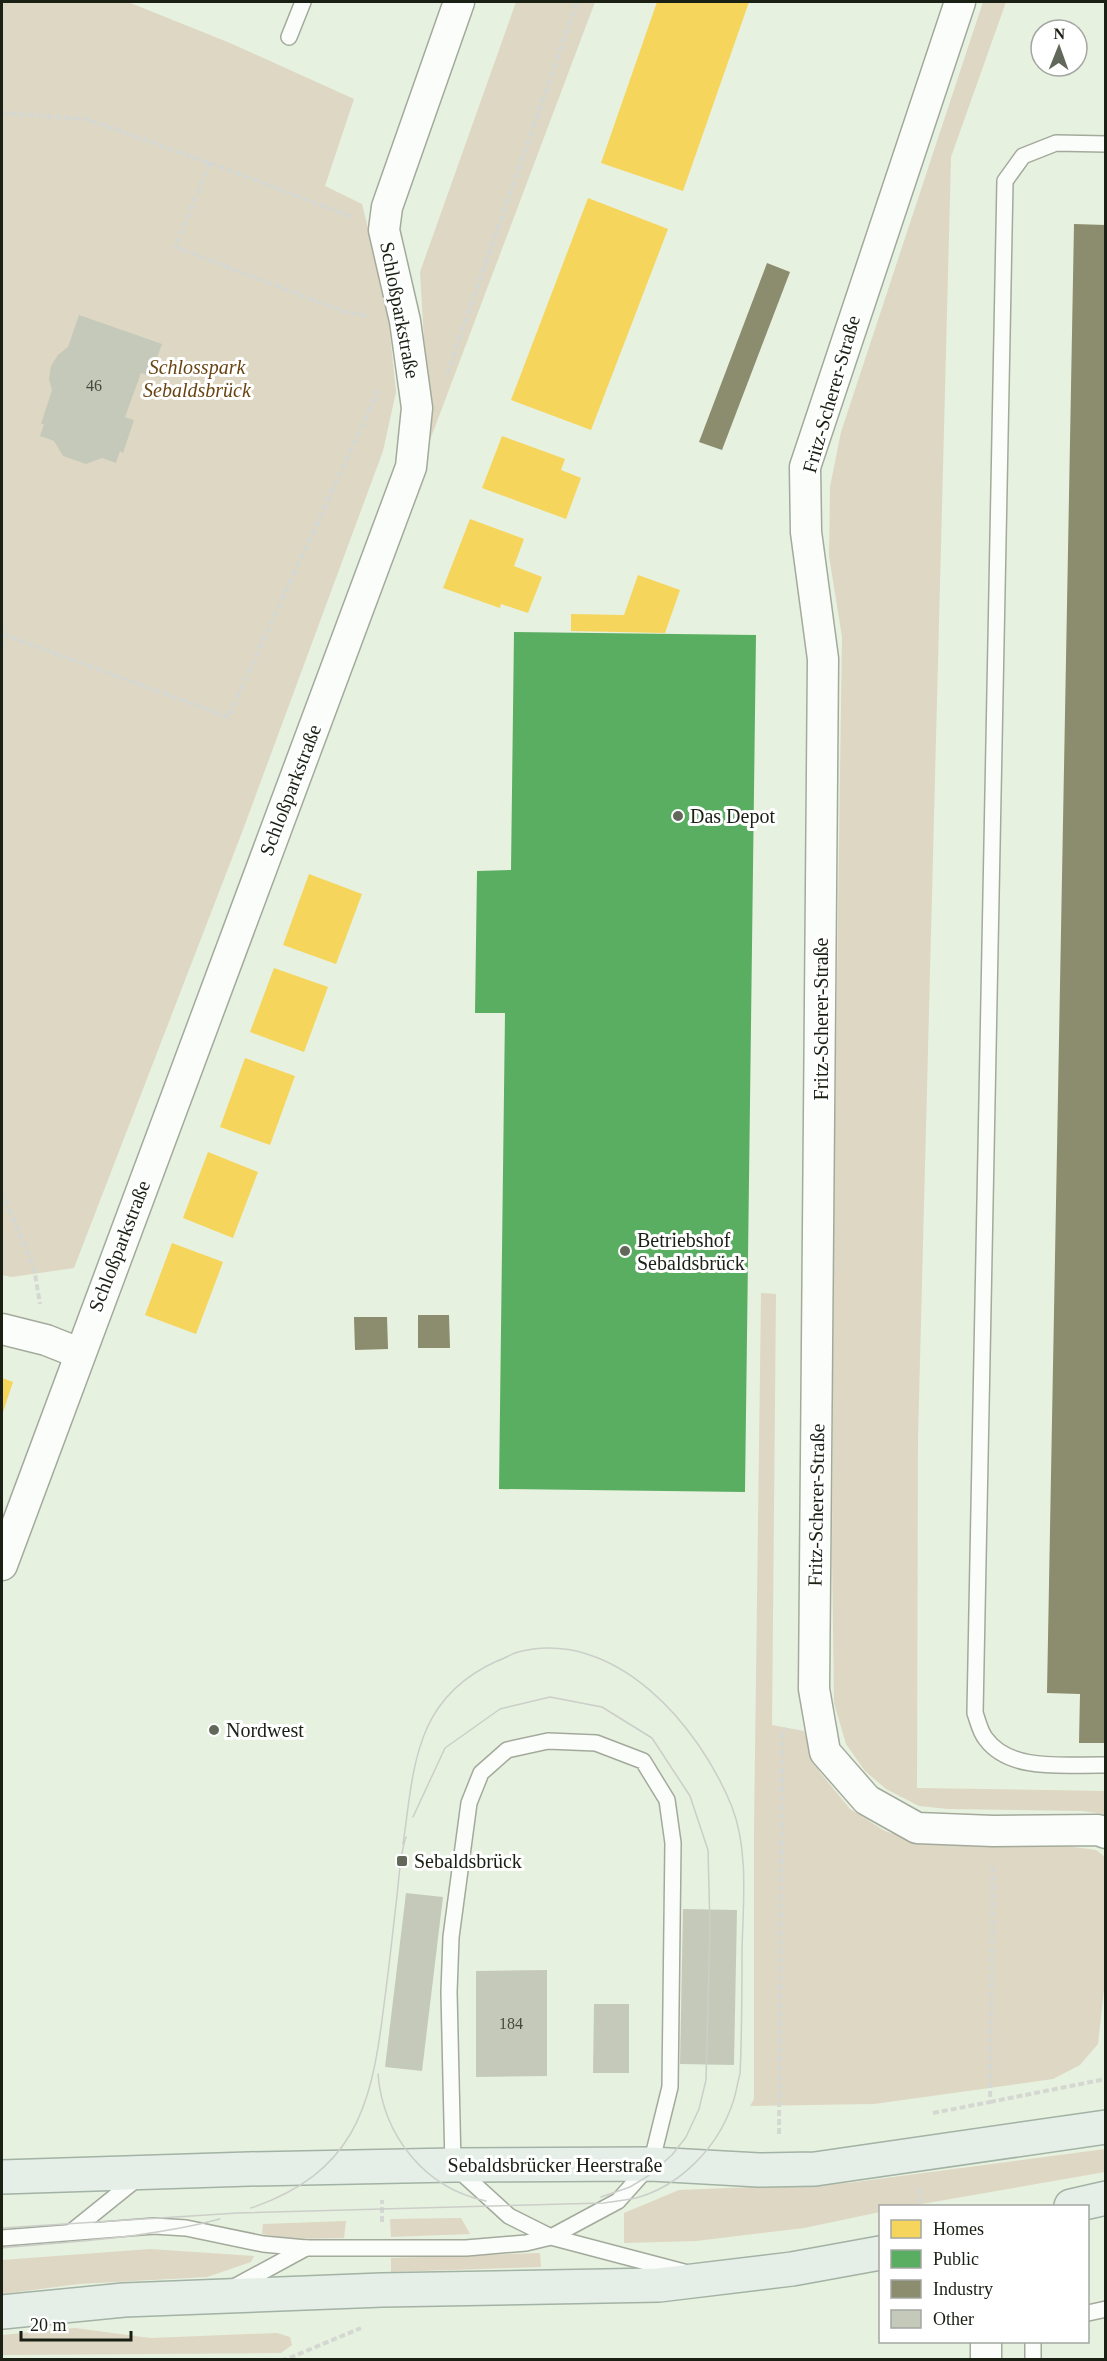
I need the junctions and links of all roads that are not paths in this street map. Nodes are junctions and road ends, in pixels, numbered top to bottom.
1 (303, 2) edge
2 (459, 2) edge
3 (960, 2) edge
4 (289, 37) dead end
5 (1106, 144) edge
6 (2, 1329) edge
7 (79, 1353) junction
8 (2, 1566) edge
9 (1106, 1765) edge
10 (1106, 1833) edge
11 (1105, 2126) edge
12 (651, 2164) junction
13 (453, 2165) junction
14 (145, 2172) junction
15 (2, 2177) edge
16 (1106, 2198) edge
17 (1075, 2205) edge
18 (71, 2232) junction
19 (551, 2237) junction
20 (2, 2238) edge
21 (306, 2248) junction
22 (879, 2253) edge
23 (710, 2279) junction
24 (218, 2296) junction
25 (1106, 2309) edge
26 (2, 2312) edge
27 (1089, 2313) edge
28 (986, 2343) edge
29 (1033, 2343) edge
30 (986, 2360) edge
31 (1033, 2360) edge

1 - 4 lane
2 - 7 street, Schloßparkstraße
3 - 10 street, Fritz-Scherer-Straße
5 - 9 lane
6 - 7 street
7 - 8 street, Schloßparkstraße
11 - 12 main road, Sebaldsbrücker Heerstraße
12 - 13 main road, Sebaldsbrücker Heerstraße
12 - 13 lane
12 - 19 lane
13 - 14 main road, Sebaldsbrücker Heerstraße
13 - 19 lane
14 - 15 main road, Sebaldsbrücker Heerstraße
14 - 18 lane
16 - 17 main road
18 - 20 lane
18 - 21 lane
19 - 21 lane
19 - 23 lane
21 - 24 lane
22 - 23 main road
23 - 24 main road
24 - 26 main road
25 - 27 lane
28 - 30 street
29 - 31 lane

